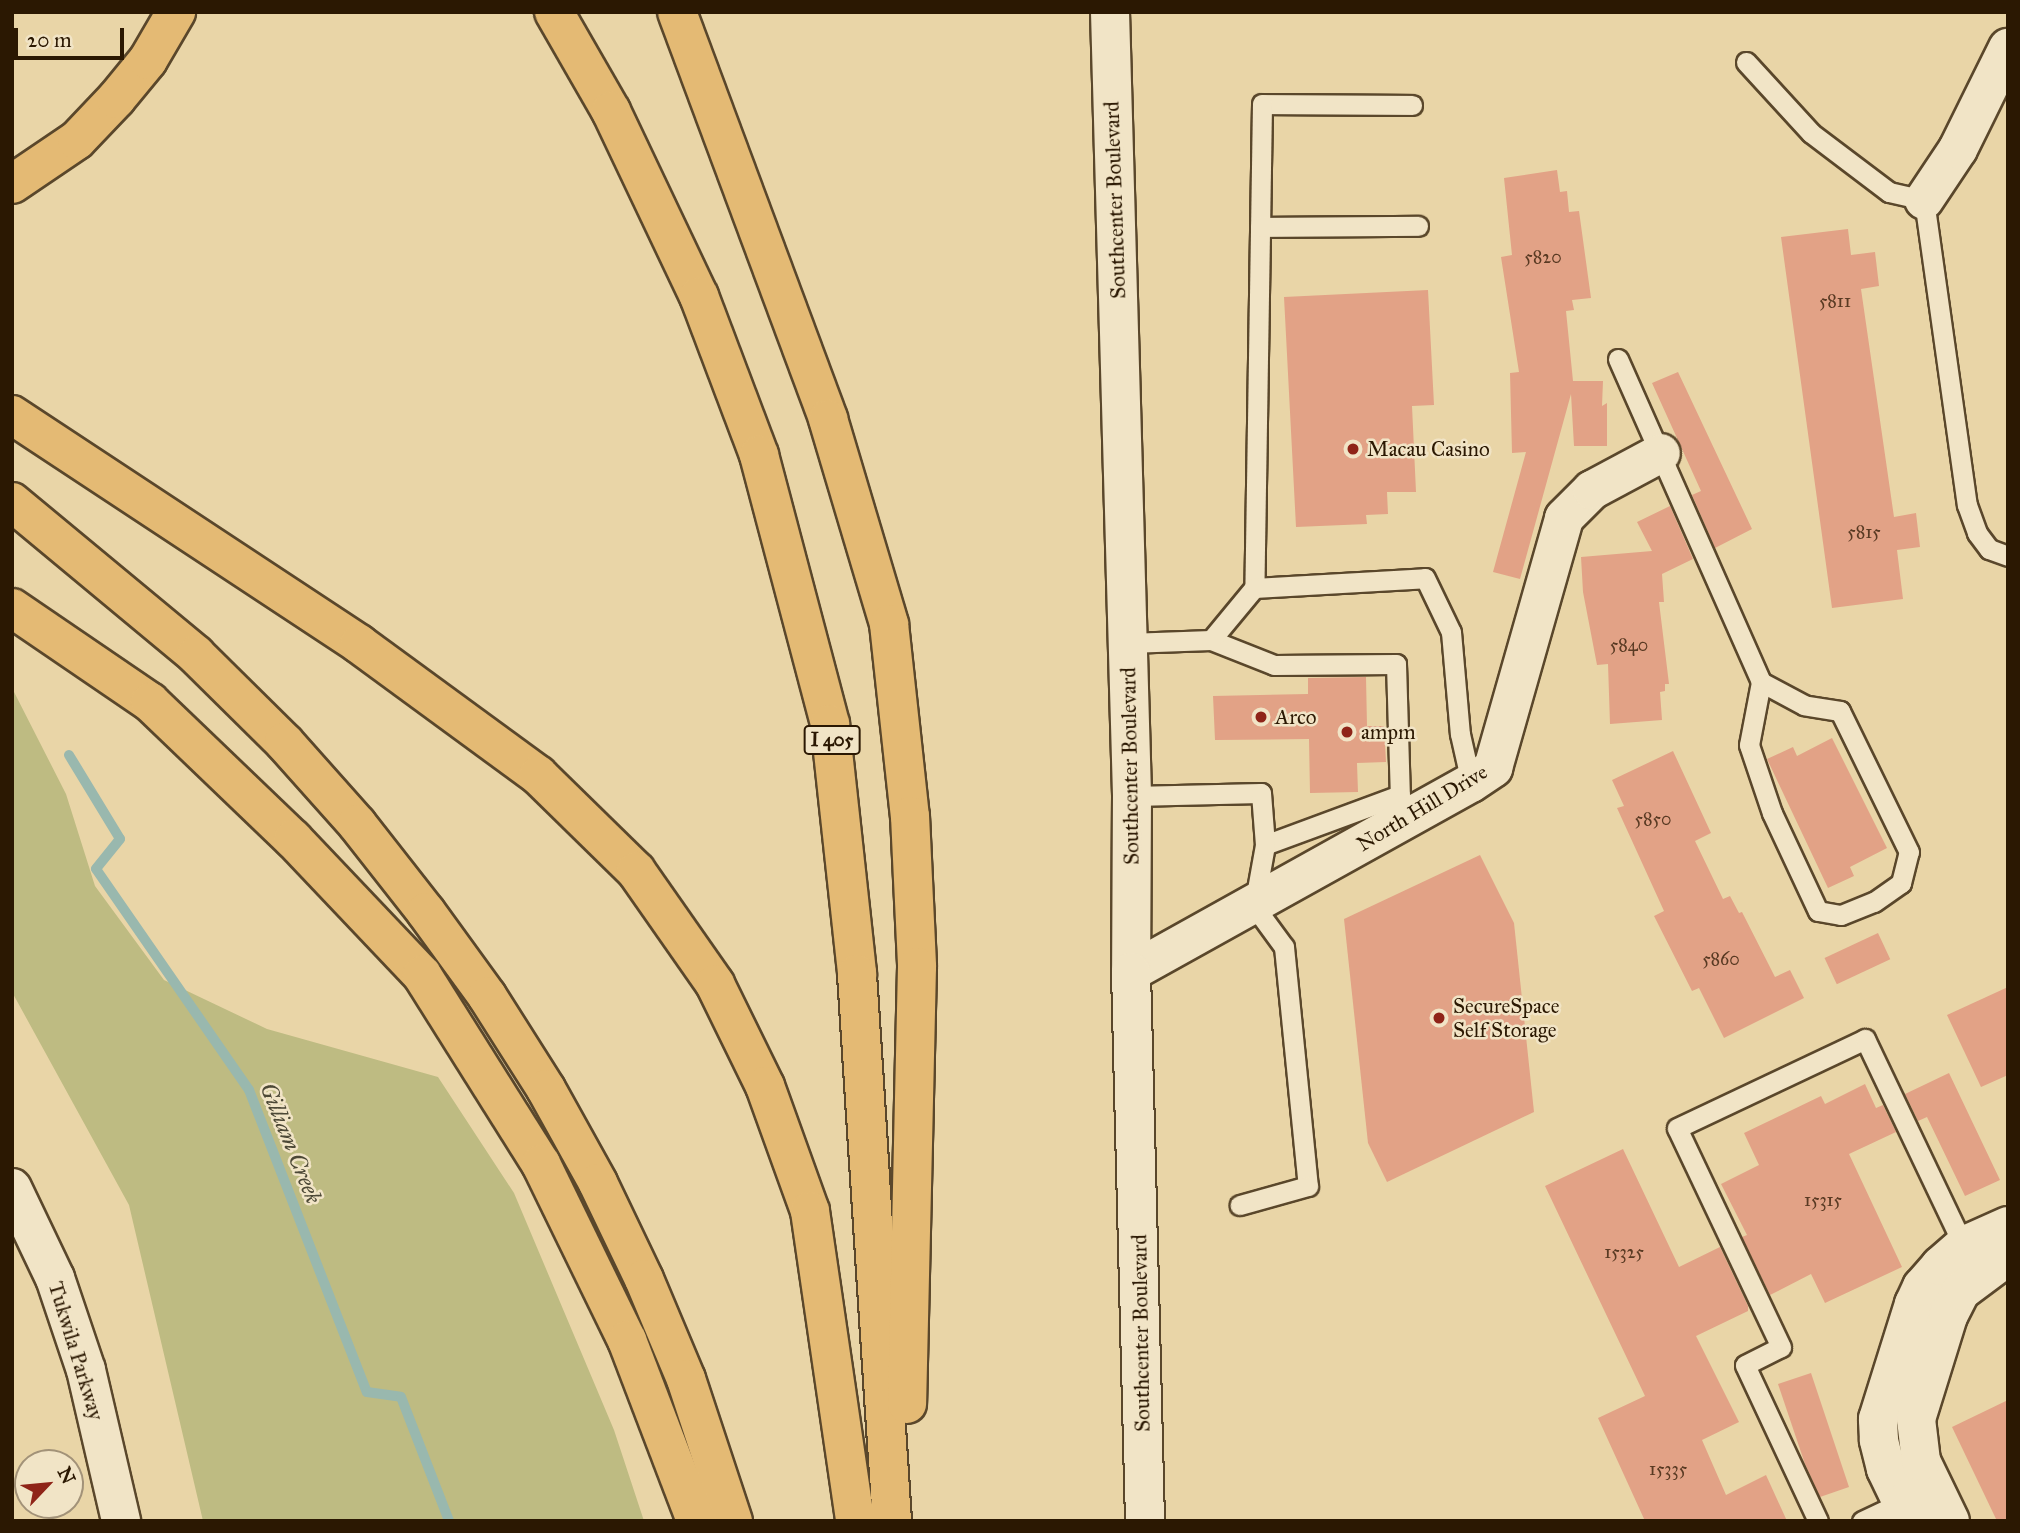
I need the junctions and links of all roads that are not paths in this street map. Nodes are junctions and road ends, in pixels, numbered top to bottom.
1 (176, 12) edge
2 (554, 12) edge
3 (677, 12) edge
4 (683, 12) edge
5 (1110, 12) edge
6 (2008, 48) edge
7 (696, 58) junction
8 (1746, 62) dead end
9 (1412, 105) dead end
10 (12, 184) edge
11 (1924, 200) junction
12 (1418, 226) dead end
13 (1260, 228) junction
14 (1618, 359) dead end
15 (12, 415) edge
16 (1661, 453) junction
17 (18, 509) edge
18 (2008, 556) edge
19 (1254, 588) junction
20 (12, 608) edge
21 (1211, 640) junction
22 (1128, 643) junction
23 (1761, 682) junction
24 (1471, 783) junction
25 (1132, 796) junction
26 (1265, 845) junction
27 (1254, 906) junction
28 (1131, 972) junction
29 (12, 1188) edge
30 (1240, 1205) dead end
31 (2008, 1226) edge
32 (1983, 1260) edge
33 (1916, 1503) edge
34 (1144, 1519) edge
35 (121, 1521) edge
36 (696, 1521) edge
37 (733, 1521) edge
38 (855, 1521) edge
39 (892, 1521) edge
40 (905, 1521) edge
41 (1818, 1521) edge
42 (1862, 1521) edge
43 (1950, 1521) edge

1 - 10 highway
2 - 39 highway, I 405
3 - 7 highway
4 - 7 highway
5 - 22 main road, Southcenter Boulevard
6 - 11 main road
7 - 40 highway
8 - 11 lane
9 - 13 lane
11 - 18 lane
12 - 13 lane
13 - 19 lane
14 - 16 lane
15 - 38 highway
16 - 23 lane
16 - 24 main road, North Hill Drive
17 - 37 highway
19 - 21 lane
19 - 24 lane
20 - 36 highway
21 - 22 lane
21 - 26 lane
22 - 25 main road, Southcenter Boulevard
23 - 23 lane
24 - 27 main road, North Hill Drive
25 - 26 lane
25 - 28 main road, Southcenter Boulevard
26 - 27 lane
27 - 28 main road, North Hill Drive
27 - 30 lane
28 - 34 main road, Southcenter Boulevard
29 - 35 main road, Tukwila Parkway
31 - 32 main road
32 - 33 main road
32 - 41 lane
33 - 42 lane
33 - 43 main road

